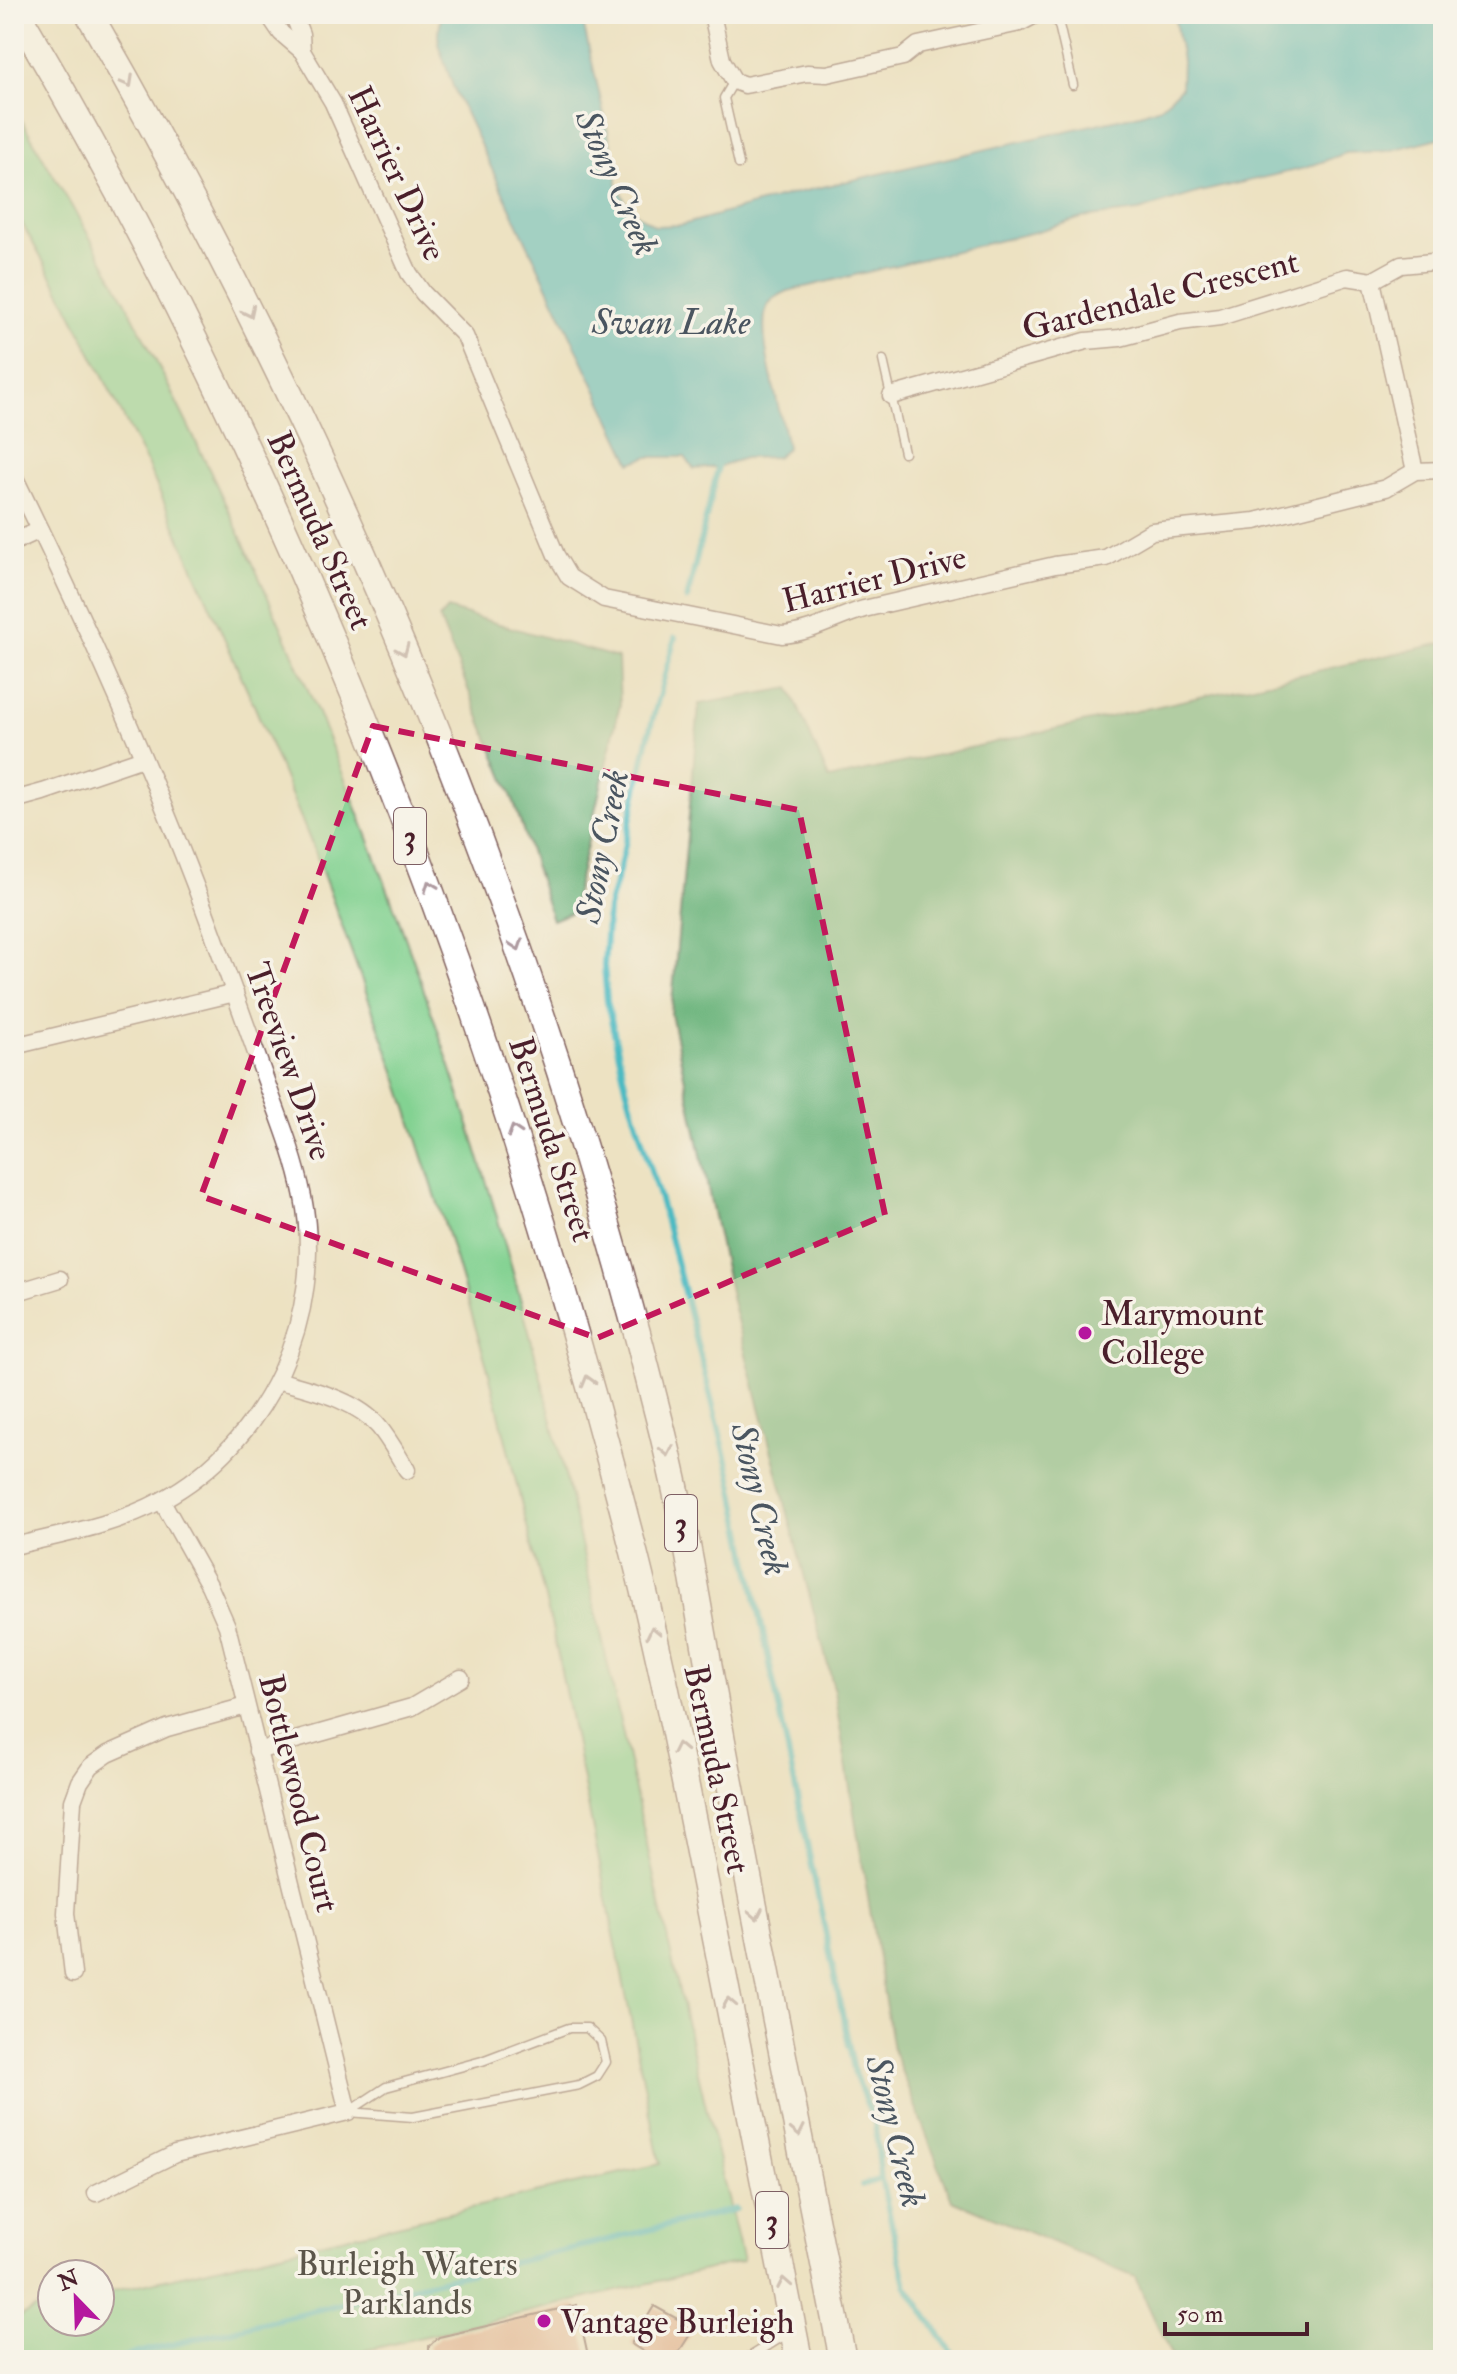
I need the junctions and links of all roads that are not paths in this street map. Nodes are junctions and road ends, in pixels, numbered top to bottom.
1 (18, 14) edge
2 (89, 14) edge
3 (268, 14) edge
4 (293, 14) edge
5 (712, 14) edge
6 (1037, 14) edge
7 (1051, 14) edge
8 (302, 51) junction
9 (734, 81) junction
10 (1073, 85) dead end
11 (739, 164) dead end
12 (1443, 261) edge
13 (1372, 281) junction
14 (883, 360) dead end
15 (891, 396) junction
16 (904, 453) dead end
17 (1443, 470) edge
18 (1415, 471) junction
19 (14, 476) edge
20 (40, 530) junction
21 (14, 542) edge
22 (143, 758) junction
23 (14, 800) edge
24 (235, 993) junction
25 (14, 1046) edge
26 (60, 1279) dead end
27 (14, 1293) edge
28 (277, 1380) junction
29 (407, 1470) dead end
30 (162, 1501) junction
31 (14, 1546) edge
32 (461, 1678) dead end
33 (246, 1706) junction
34 (257, 1751) junction
35 (73, 1974) dead end
36 (348, 2112) junction
37 (96, 2193) dead end
38 (793, 2330) junction
39 (745, 2360) edge
40 (799, 2360) edge
41 (843, 2360) edge

38 -> 1 main road, Bermuda Street / 3
2 -> 41 main road, Bermuda Street / 3
3 - 8 street, Harrier Drive
4 - 8 street, Harrier Drive
5 - 9 street
6 - 9 street
7 - 10 lane
8 - 18 street, Harrier Drive
9 - 11 lane
12 - 13 street, Gardendale Crescent
13 - 15 street, Gardendale Crescent
13 - 18 street
14 - 15 lane
15 - 16 lane
17 - 18 street, Harrier Drive
19 - 20 street, Treeview Drive
20 - 21 street
20 - 22 street, Treeview Drive
22 - 23 street
22 - 24 street, Treeview Drive
24 - 25 street
24 - 28 street, Treeview Drive
26 - 27 street
28 - 29 street
28 - 30 street, Treeview Drive
30 - 31 street, Treeview Drive
30 - 33 street, Bottlewood Court
32 - 34 street
33 - 34 street, Bottlewood Court
33 - 35 street
34 - 36 street, Bottlewood Court
36 - 36 lane
36 - 37 street
38 - 39 lane
38 - 40 main road, Bermuda Street / 3

